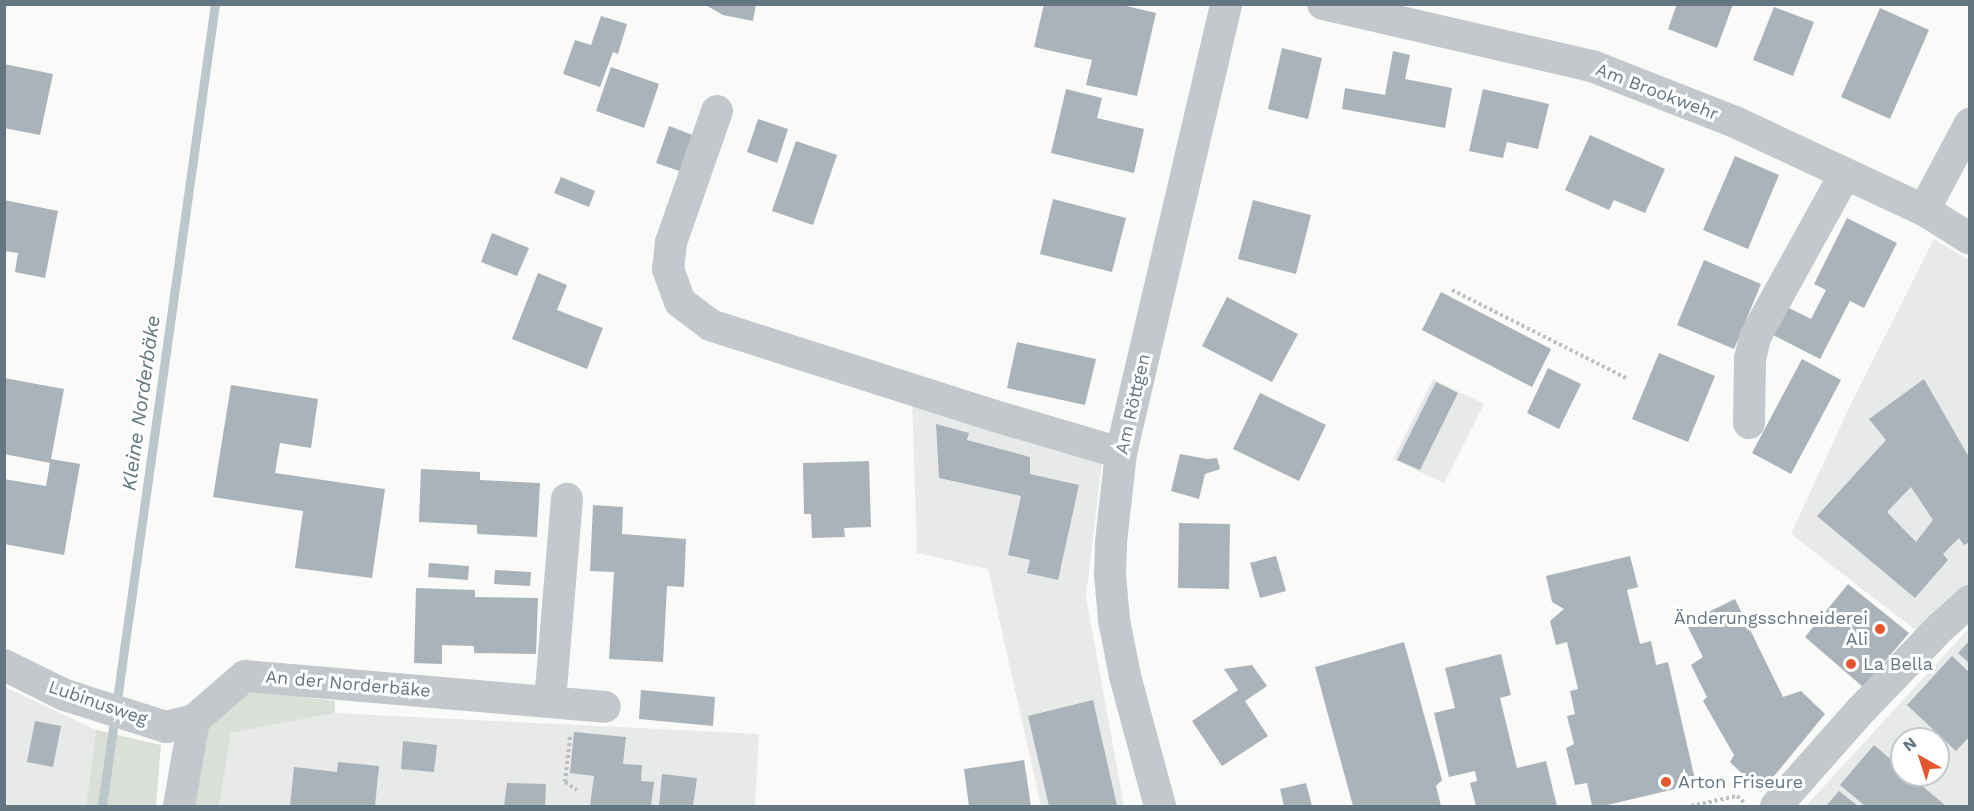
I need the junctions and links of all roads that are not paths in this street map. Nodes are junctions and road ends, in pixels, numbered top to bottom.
1 (1226, 4) edge
2 (1323, 4) edge
3 (717, 111) dead end
4 (1970, 124) edge
5 (1845, 174) junction
6 (1924, 210) junction
7 (1970, 239) edge
8 (1749, 423) dead end
9 (1121, 453) junction
10 (567, 499) dead end
11 (1970, 601) edge
12 (4, 665) edge
13 (562, 702) junction
14 (605, 707) dead end
15 (194, 720) junction
16 (179, 807) edge
17 (1160, 807) edge
18 (1776, 807) edge

1 - 9 street, Am Röttgen
2 - 5 street, Am Brookwehr
3 - 9 street
4 - 6 street
5 - 6 street, Am Brookwehr
5 - 8 street
6 - 7 street, Am Brookwehr
9 - 17 street, Am Röttgen
10 - 13 street
11 - 18 street
12 - 15 street, Lubinusweg
13 - 14 street, An der Norderbäke
13 - 15 street, An der Norderbäke
15 - 16 street

